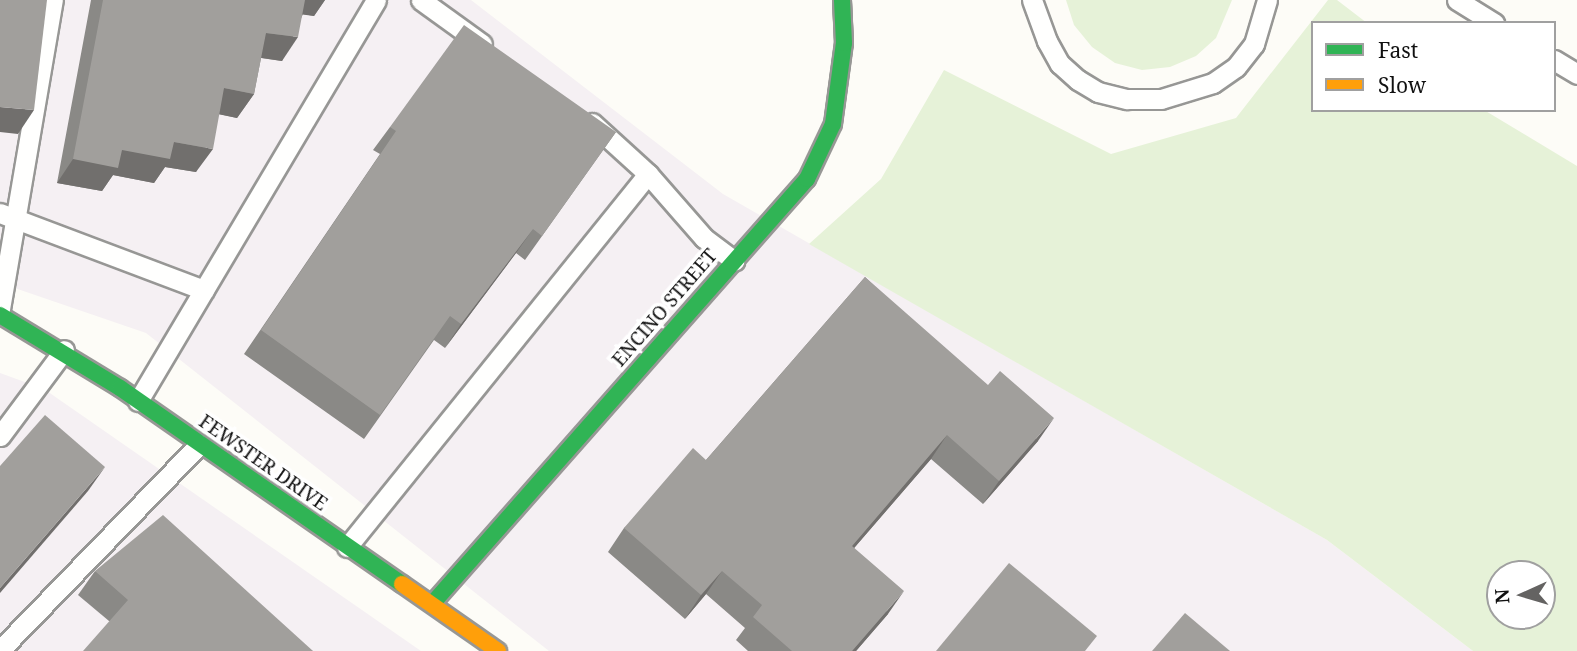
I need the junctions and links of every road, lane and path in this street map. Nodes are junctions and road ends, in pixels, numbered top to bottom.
1 (53, 0) edge
2 (376, 0) edge
3 (421, 0) edge
4 (842, 0) edge
5 (1032, 0) edge
6 (1268, 0) edge
7 (1457, 0) edge
8 (1491, 21) edge
9 (499, 56) edge
10 (1556, 61) edge
11 (1577, 74) edge
12 (577, 112) edge
13 (648, 174) junction
14 (8, 215) edge
15 (734, 261) junction
16 (204, 290) junction
17 (0, 309) edge
18 (0, 315) edge
19 (64, 350) junction
20 (138, 401) junction
21 (0, 436) edge
22 (199, 445) junction
23 (347, 547) junction
24 (432, 604) junction
25 (0, 650) edge
26 (498, 651) edge

1 - 14 lane
2 - 16 lane
3 - 9 lane
4 - 15 street, ENCINO STREET
5 - 6 lane
7 - 8 lane
10 - 11 lane
12 - 13 lane
13 - 15 lane
13 - 23 lane
14 - 16 lane
14 - 17 lane
15 - 24 street, ENCINO STREET
16 - 20 lane
18 - 19 street, FEWSTER DRIVE
19 - 20 street, FEWSTER DRIVE
19 - 21 lane
20 - 22 street, FEWSTER DRIVE
22 - 23 street, FEWSTER DRIVE
22 - 25 lane
23 - 24 street, FEWSTER DRIVE
24 - 26 street, FEWSTER DRIVE

